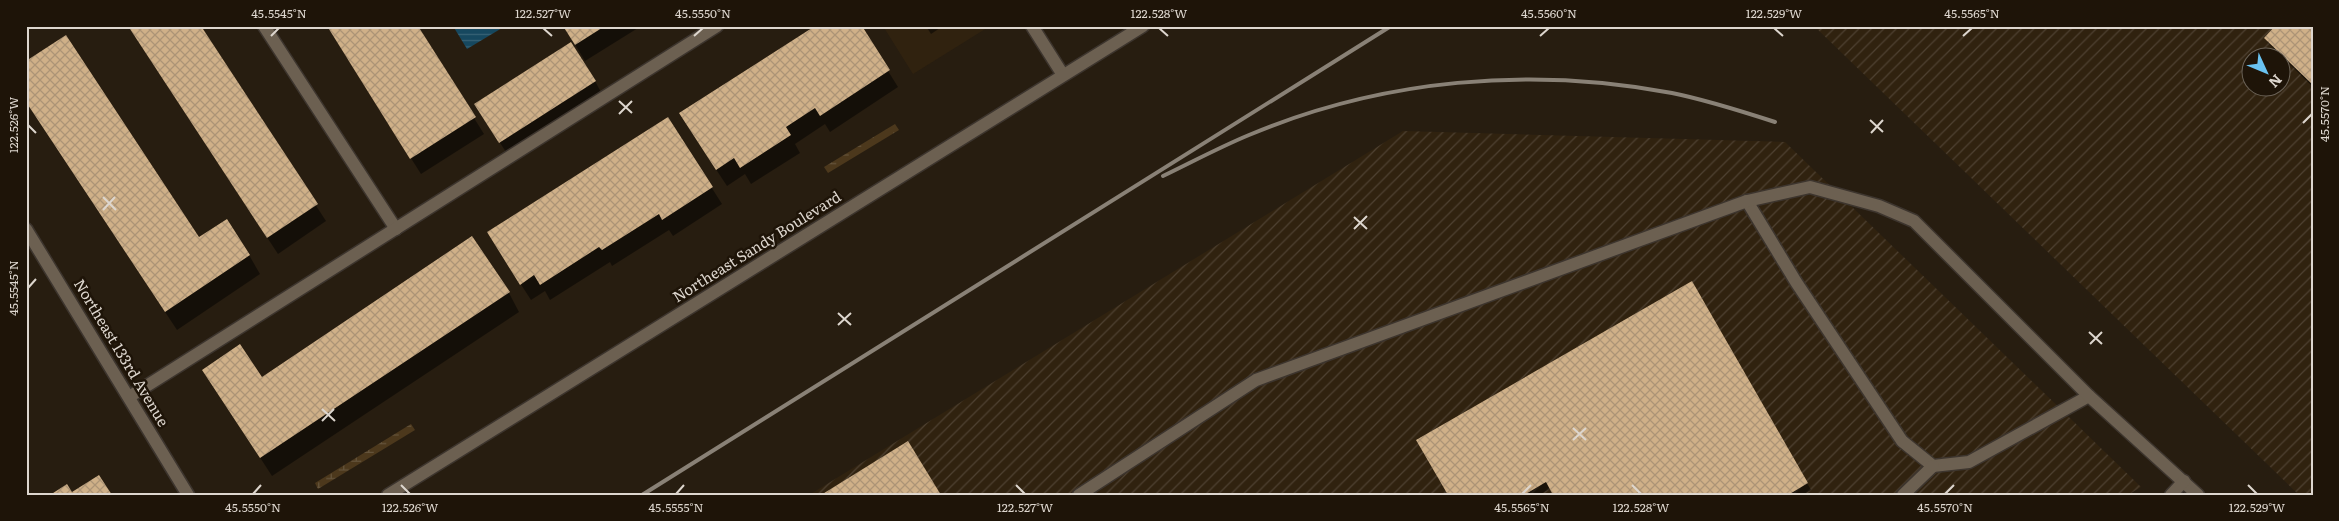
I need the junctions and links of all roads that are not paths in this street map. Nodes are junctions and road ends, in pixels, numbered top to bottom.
1 (264, 26) edge
2 (1032, 26) edge
3 (1143, 26) edge
4 (714, 27) edge
5 (1063, 75) junction
6 (1747, 201) junction
7 (26, 229) edge
8 (396, 229) junction
9 (2089, 396) junction
10 (129, 397) junction
11 (1933, 466) junction
12 (2184, 481) junction
13 (188, 495) edge
14 (388, 495) edge
15 (1078, 495) edge
16 (1903, 495) edge
17 (2171, 495) edge
18 (2198, 495) edge

1 - 8 main road
2 - 5 main road
3 - 5 main road, Northeast Sandy Boulevard
4 - 8 main road
5 - 14 main road, Northeast Sandy Boulevard
6 - 9 main road
6 - 11 main road
6 - 15 main road
7 - 10 main road, Northeast 133rd Avenue
8 - 10 main road
9 - 11 main road
9 - 12 main road
10 - 13 main road, Northeast 133rd Avenue
11 - 16 main road
12 - 17 main road
12 - 18 main road

